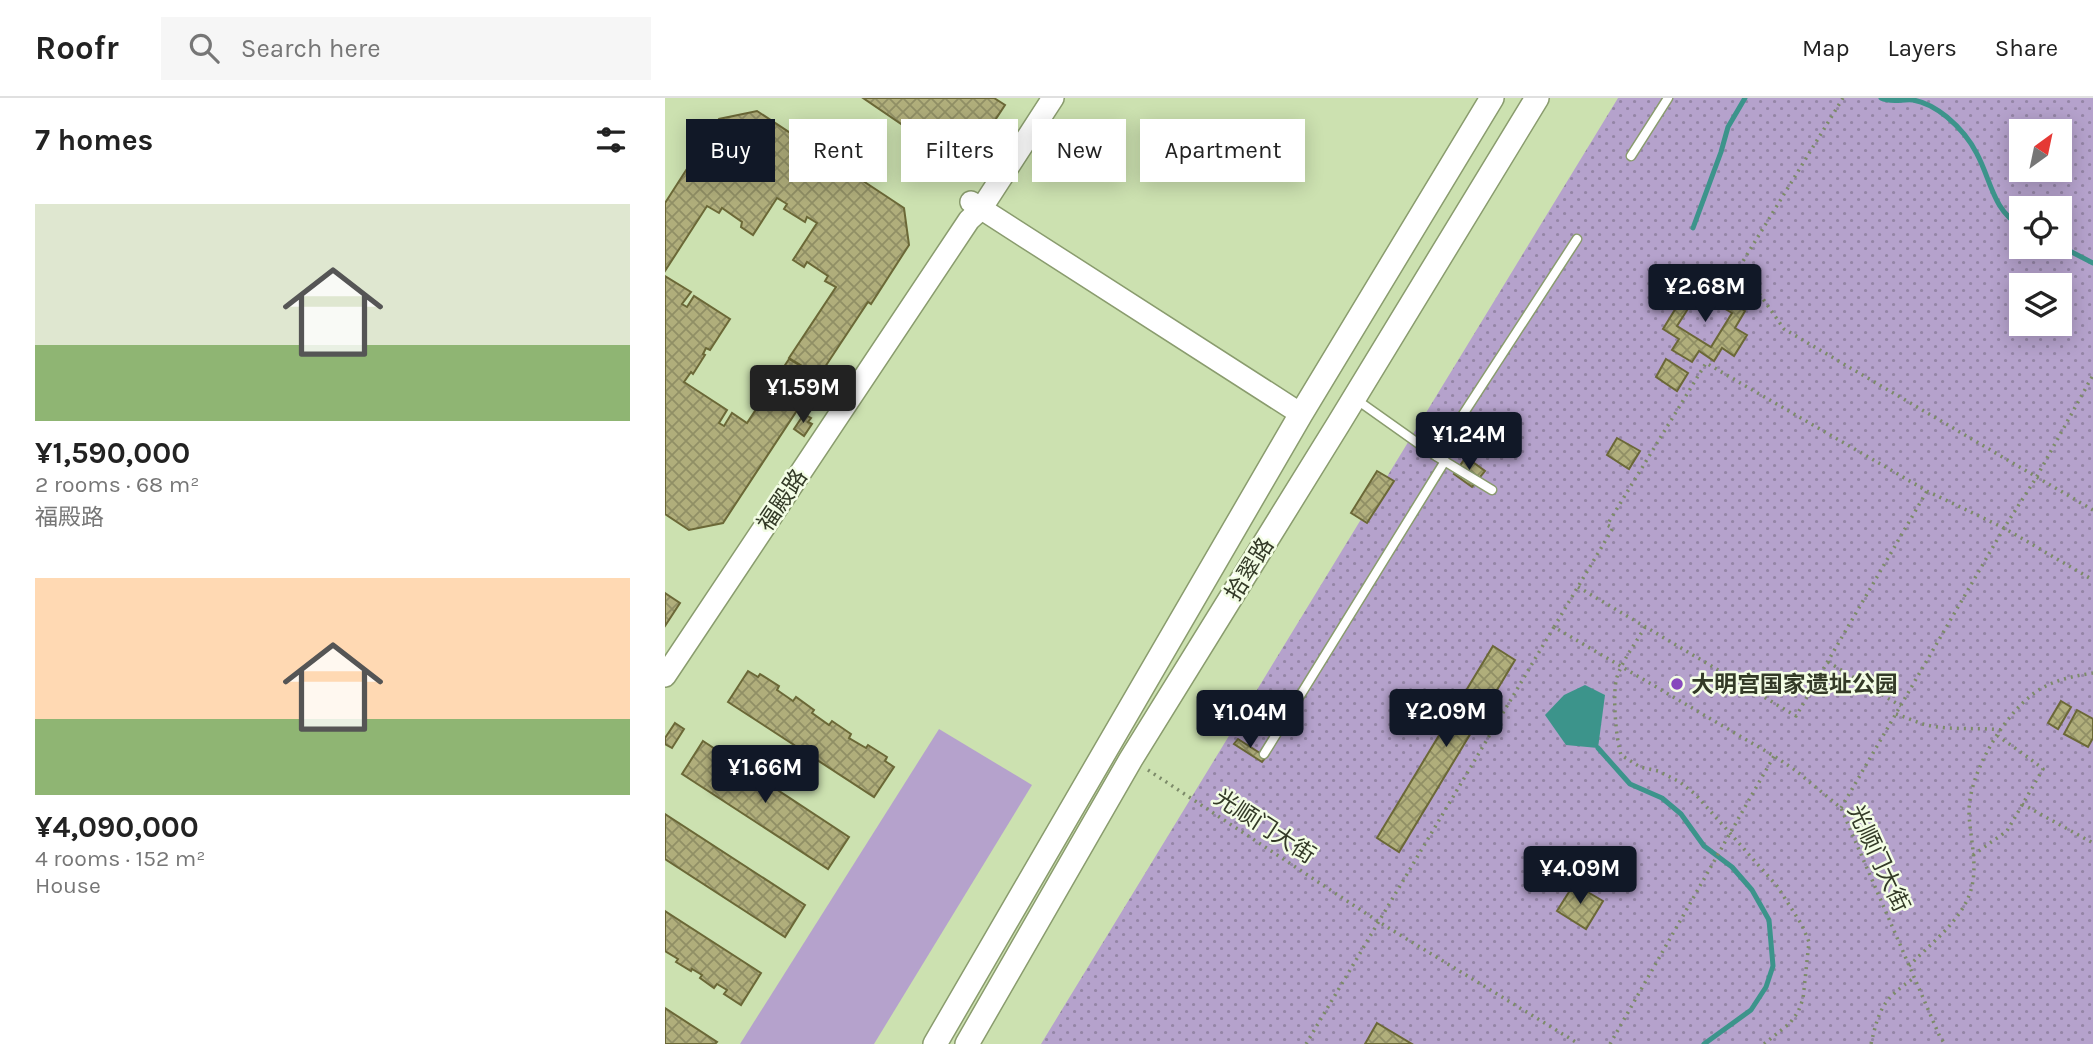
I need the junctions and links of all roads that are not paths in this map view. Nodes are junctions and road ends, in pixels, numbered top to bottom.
1 (1040, 98) edge
2 (1053, 98) edge
3 (1492, 98) edge
4 (1537, 98) edge
5 (1668, 98) edge
6 (1631, 156) dead end
7 (974, 210) junction
8 (1577, 239) dead end
9 (1354, 399) junction
10 (1301, 414) junction
11 (1436, 456) junction
12 (1445, 461) junction
13 (1492, 490) dead end
14 (665, 676) edge
15 (1264, 754) dead end
16 (935, 1044) edge
17 (967, 1044) edge

1 - 7 street, 福殿路
2 - 7 street, 福殿路
3 - 10 main road, 拾翠路
4 - 9 main road, 拾翠路
5 - 6 lane
7 - 10 street
7 - 14 street, 福殿路
8 - 11 lane
9 - 11 lane
9 - 17 main road, 拾翠路
10 - 16 main road, 拾翠路
11 - 12 lane
12 - 13 lane
12 - 15 lane

